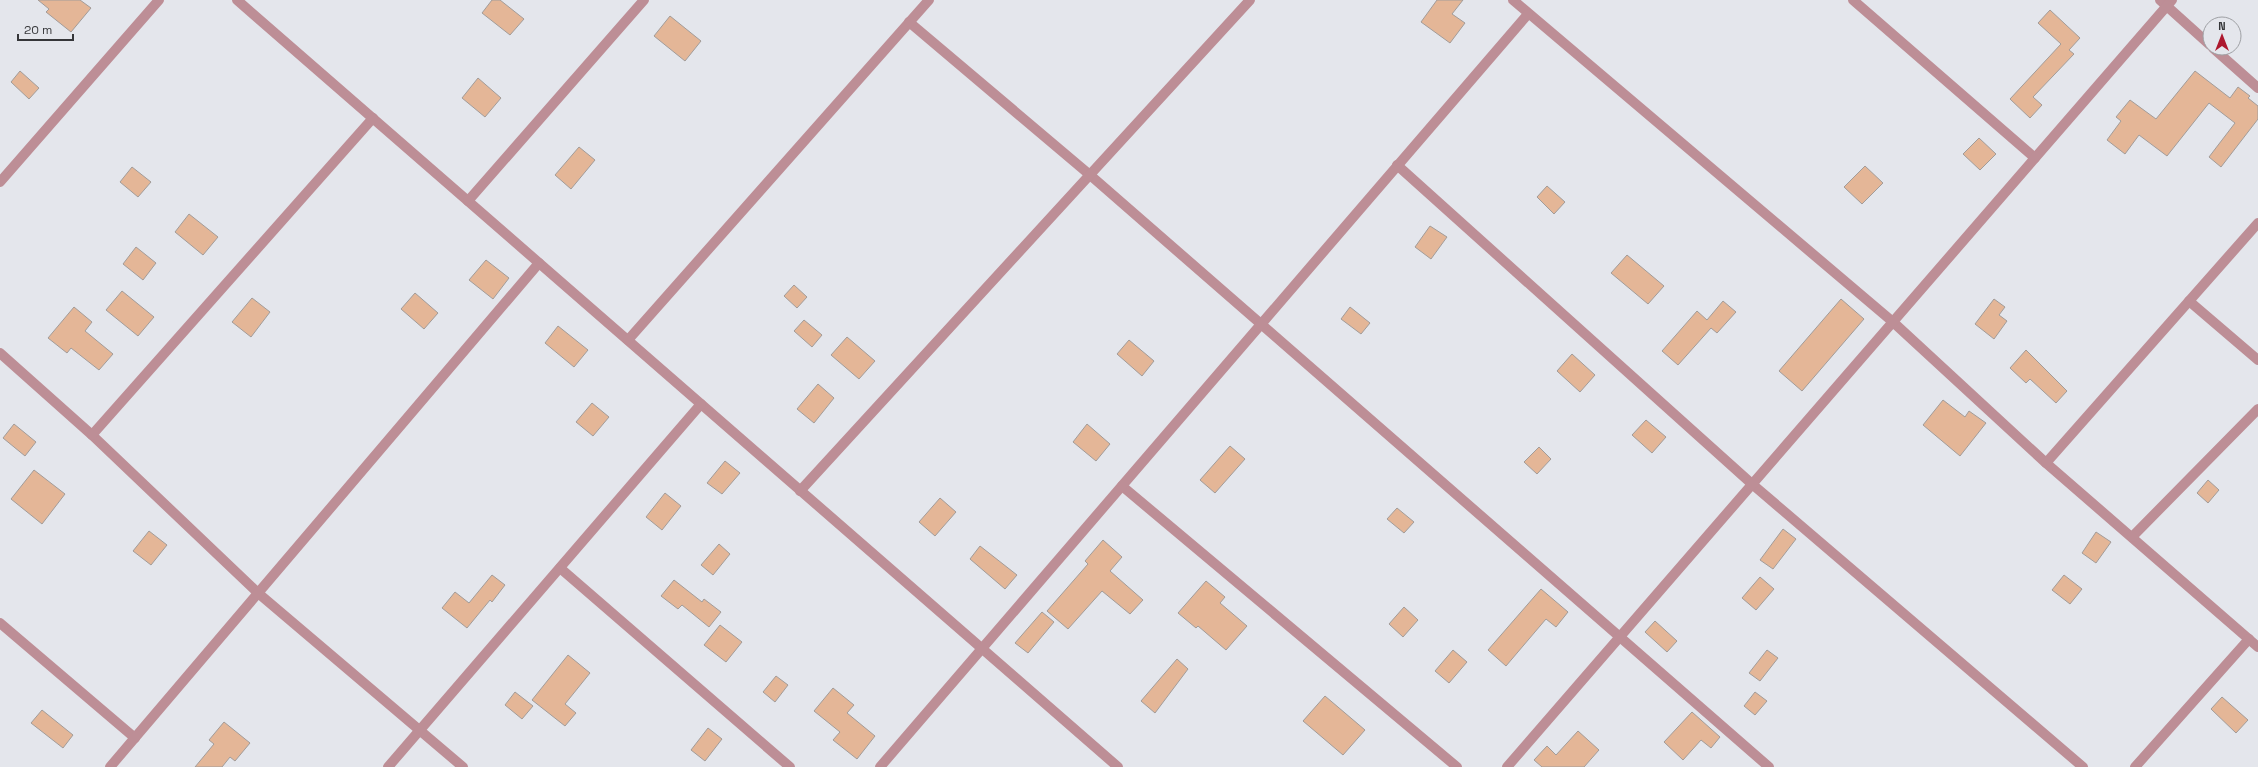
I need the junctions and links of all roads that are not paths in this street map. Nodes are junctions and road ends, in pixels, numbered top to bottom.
1 (160, 0) edge
2 (237, 0) edge
3 (644, 0) edge
4 (929, 0) edge
5 (1250, 0) edge
6 (1512, 0) edge
7 (1853, 0) edge
8 (2166, 2) edge
9 (1528, 14) junction
10 (909, 22) junction
11 (2202, 37) edge
12 (2222, 56) edge
13 (2258, 88) edge
14 (373, 118) junction
15 (2035, 158) junction
16 (1397, 164) junction
17 (1090, 175) junction
18 (0, 182) edge
19 (468, 201) junction
20 (2258, 223) edge
21 (539, 262) junction
22 (2189, 301) junction
23 (1893, 322) junction
24 (1262, 324) junction
25 (628, 340) junction
26 (0, 353) edge
27 (2258, 360) edge
28 (701, 404) junction
29 (2258, 409) edge
30 (92, 435) junction
31 (2046, 463) junction
32 (1752, 484) junction
33 (1122, 486) junction
34 (800, 490) junction
35 (2132, 537) junction
36 (560, 568) junction
37 (258, 593) junction
38 (0, 624) edge
39 (1620, 637) junction
40 (2249, 639) junction
41 (2258, 647) edge
42 (982, 648) junction
43 (420, 730) junction
44 (135, 738) junction
45 (110, 767) edge
46 (388, 767) edge
47 (463, 767) edge
48 (790, 767) edge
49 (880, 767) edge
50 (1118, 767) edge
51 (1457, 767) edge
52 (1507, 767) edge
53 (1769, 767) edge
54 (2083, 767) edge
55 (2135, 767) edge

1 - 18 street
2 - 14 street
3 - 19 street
4 - 10 street
5 - 17 street
6 - 9 street
7 - 15 street
8 - 11 street
8 - 15 street
9 - 16 street
9 - 23 street
10 - 17 street
10 - 25 street
12 - 13 street
14 - 19 street
14 - 30 street
15 - 23 street
16 - 24 street
16 - 32 street
17 - 24 street
17 - 34 street
19 - 21 street
20 - 22 street
21 - 25 street
21 - 37 street
22 - 27 street
22 - 31 street
23 - 31 street
23 - 32 street
24 - 33 street
24 - 39 street
25 - 28 street
26 - 30 street
28 - 34 street
28 - 36 street
29 - 35 street
30 - 37 street
31 - 35 street
32 - 39 street
32 - 54 street
33 - 42 street
33 - 51 street
34 - 42 street
35 - 40 street
36 - 43 street
36 - 48 street
37 - 43 street
37 - 44 street
38 - 44 street
39 - 52 street
39 - 53 street
40 - 41 street
40 - 55 street
42 - 49 street
42 - 50 street
43 - 46 street
43 - 47 street
44 - 45 street

